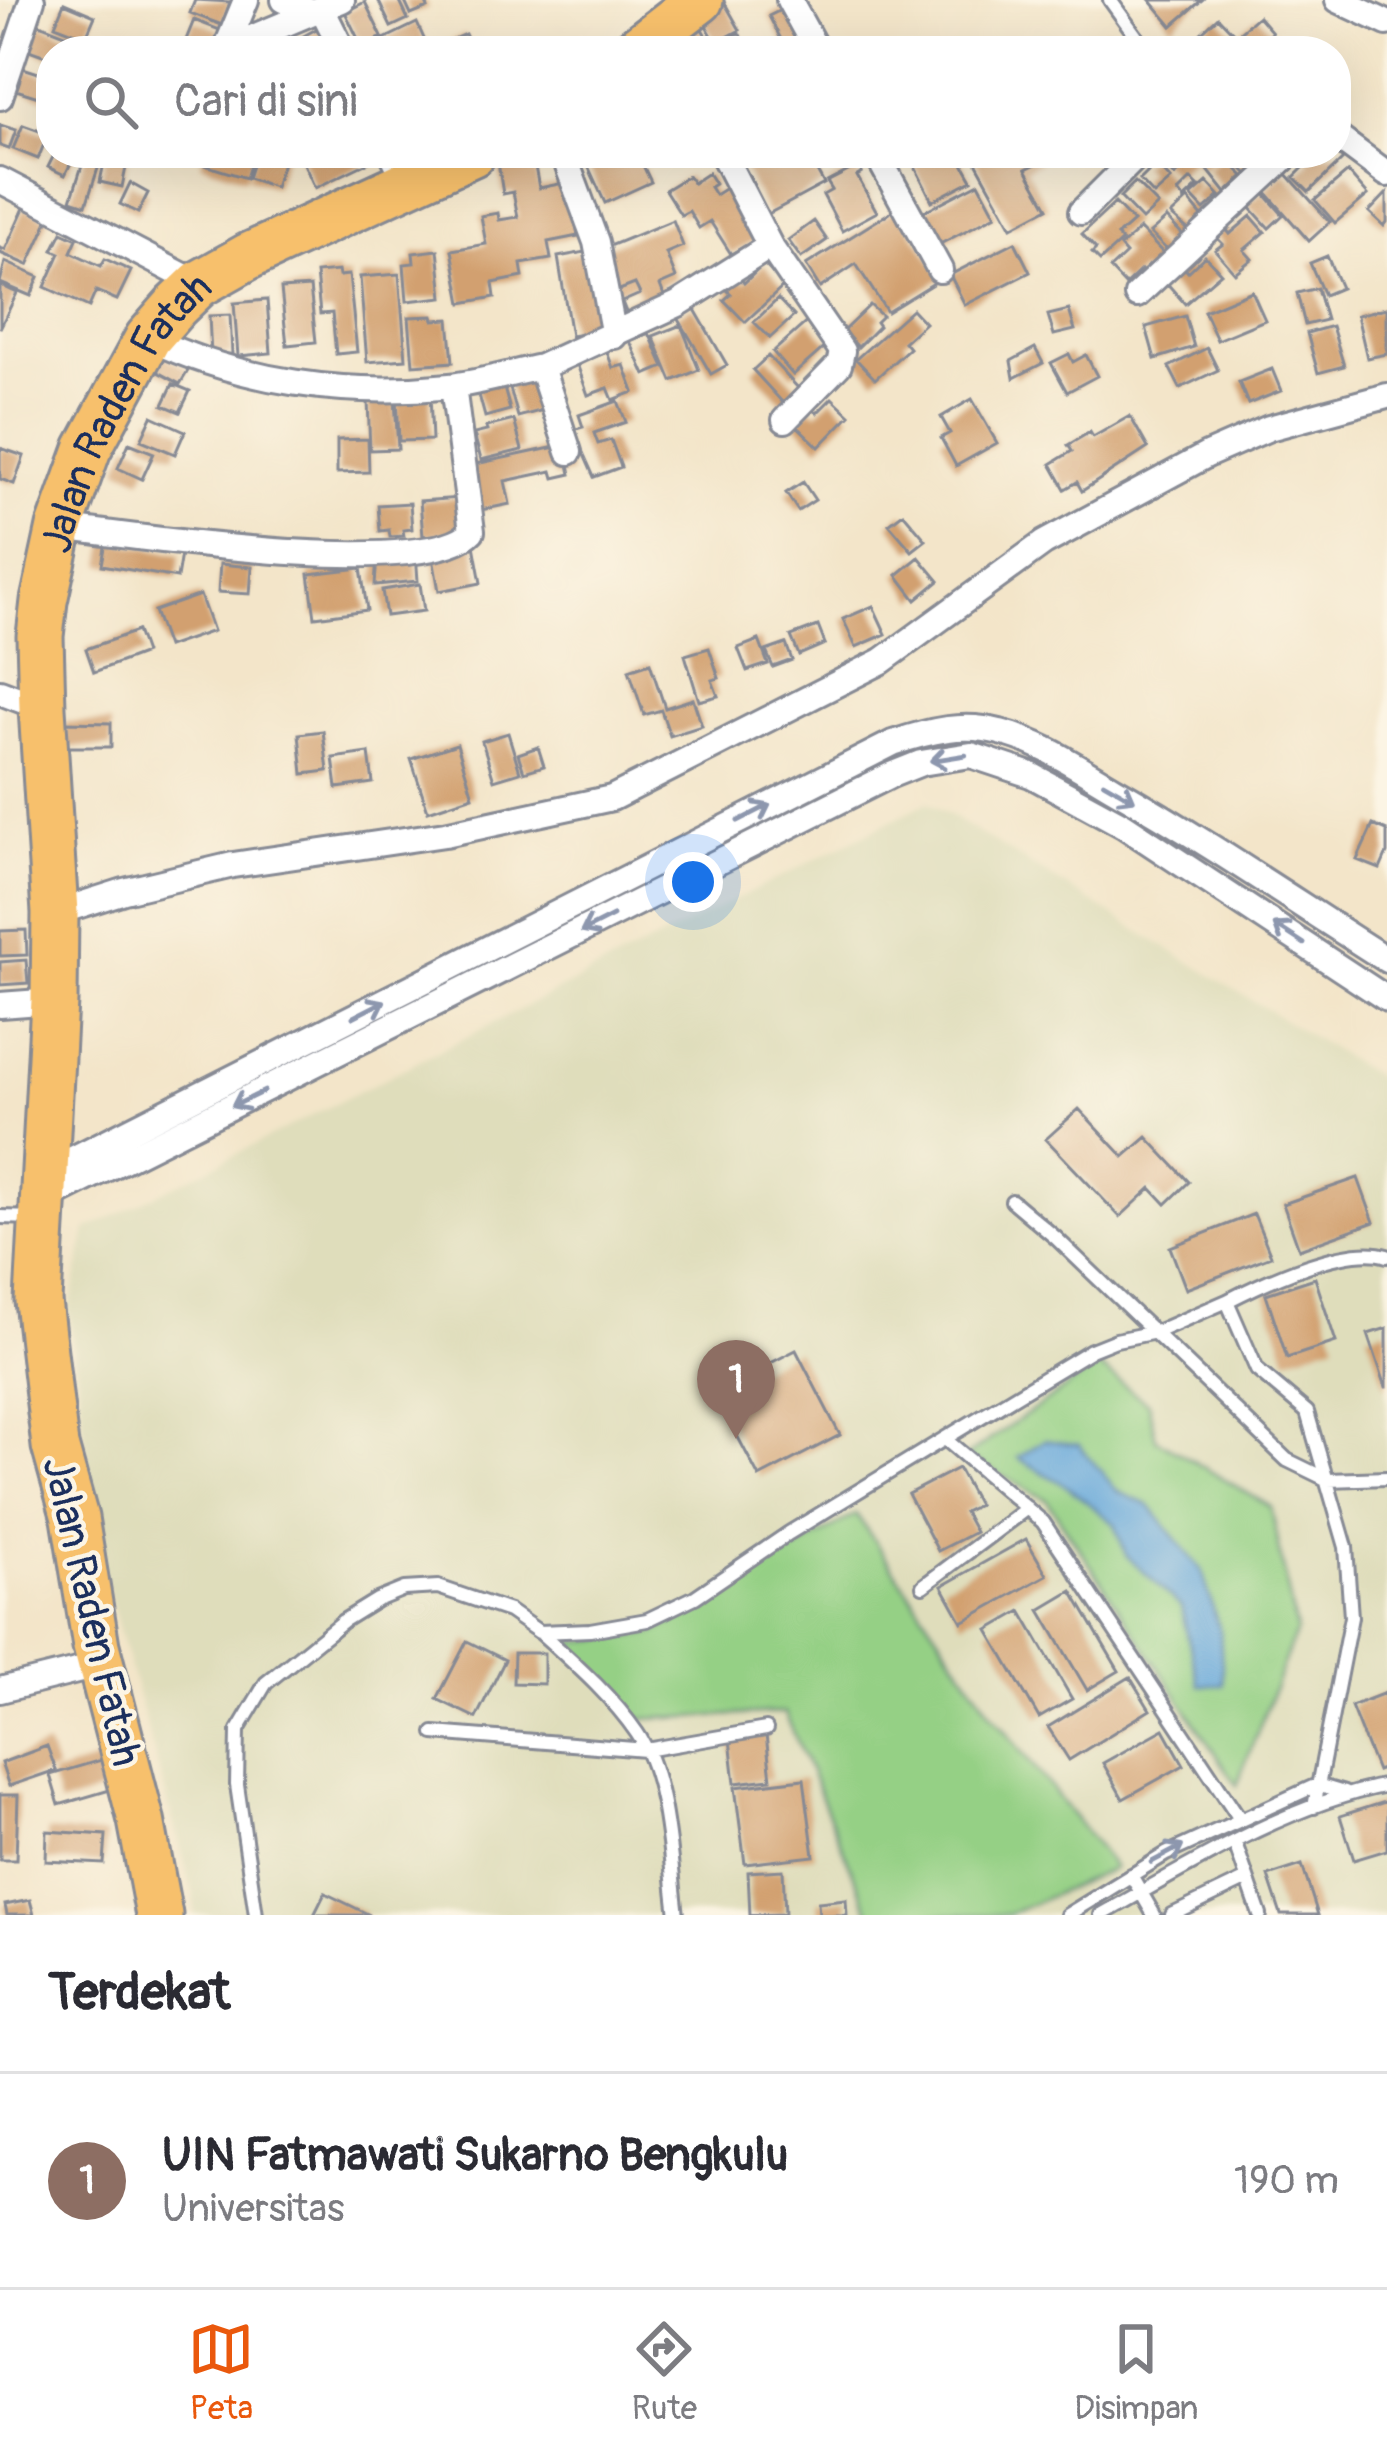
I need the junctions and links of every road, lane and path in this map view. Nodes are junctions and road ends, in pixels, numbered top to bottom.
1 (32, 0) edge
2 (247, 0) edge
3 (284, 0) edge
4 (700, 0) edge
5 (788, 0) edge
6 (1110, 0) edge
7 (1338, 0) edge
8 (326, 7) edge
9 (1387, 23) edge
10 (231, 36) edge
11 (258, 36) edge
12 (337, 36) edge
13 (660, 36) edge
14 (808, 36) edge
15 (1136, 36) dead end
16 (0, 97) edge
17 (1351, 147) edge
18 (569, 168) edge
19 (730, 168) edge
20 (885, 168) edge
21 (1125, 168) edge
22 (1274, 168) edge
23 (400, 169) edge
24 (1387, 174) edge
25 (0, 180) edge
26 (1081, 212) dead end
27 (770, 246) junction
28 (940, 270) dead end
29 (199, 284) junction
30 (1137, 295) dead end
31 (614, 336) junction
32 (148, 338) junction
33 (541, 367) junction
34 (453, 386) junction
35 (1387, 396) edge
36 (785, 420) dead end
37 (569, 452) dead end
38 (60, 526) junction
39 (21, 700) edge
40 (55, 913) junction
41 (1387, 960) edge
42 (1387, 998) edge
43 (55, 1001) junction
44 (0, 1005) edge
45 (157, 1130) junction
46 (34, 1201) edge
47 (1012, 1201) dead end
48 (1387, 1256) edge
49 (1227, 1301) junction
50 (1156, 1333) junction
51 (945, 1439) junction
52 (1387, 1478) edge
53 (1328, 1480) junction
54 (1027, 1508) junction
55 (923, 1586) dead end
56 (538, 1632) junction
57 (101, 1665) junction
58 (0, 1690) edge
59 (766, 1729) dead end
60 (434, 1733) dead end
61 (646, 1750) junction
62 (1317, 1785) junction
63 (1387, 1785) edge
64 (1346, 1794) junction
65 (1314, 1807) junction
66 (1240, 1819) junction
67 (1234, 1843) junction
68 (1131, 1875) junction
69 (1247, 1879) junction
70 (1142, 1892) junction
71 (159, 1915) edge
72 (256, 1915) edge
73 (677, 1915) edge
74 (1067, 1915) edge
75 (1101, 1915) edge
76 (1154, 1915) edge
77 (1172, 1915) edge
78 (1260, 1915) edge

1 - 16 street
2 - 10 street
3 - 8 street
4 - 13 highway
5 - 14 street
6 - 15 lane
7 - 9 street
8 - 11 street
8 - 12 street
17 - 24 street
18 - 31 street
19 - 27 street
20 - 28 street
21 - 26 street
22 - 30 street
23 - 29 highway, Jalan Raden Fatah
25 - 29 street
27 - 31 street
27 - 36 street
29 - 32 highway, Jalan Raden Fatah
31 - 33 street
32 - 34 street
32 - 38 highway, Jalan Raden Fatah
33 - 34 street
33 - 37 street
34 - 38 street
35 - 40 street
38 - 39 highway, Jalan Raden Fatah
39 - 40 highway, Jalan Raden Fatah
40 - 43 highway, Jalan Raden Fatah
45 -> 41 street
42 -> 45 street
43 - 44 street
43 - 46 highway, Jalan Raden Fatah
45 - 46 street
46 - 57 highway, Jalan Raden Fatah
47 - 50 lane
48 - 49 lane
49 - 50 lane
49 - 53 lane
50 - 51 lane
50 - 53 lane
51 - 54 lane
51 - 56 lane
52 - 53 lane
53 - 62 lane
54 - 55 lane
54 - 66 lane
56 - 61 lane
56 - 72 lane
57 - 58 street
57 - 71 highway, Jalan Raden Fatah
59 - 61 lane
60 - 61 lane
61 - 73 lane
62 - 64 lane
62 - 65 lane
62 - 66 lane
63 - 64 lane
64 - 65 lane
65 - 67 lane
68 -> 66 lane
67 - 69 lane
67 - 70 lane
68 - 70 lane
68 - 74 lane
69 - 77 lane
69 - 78 lane
70 - 75 lane
70 - 76 lane

